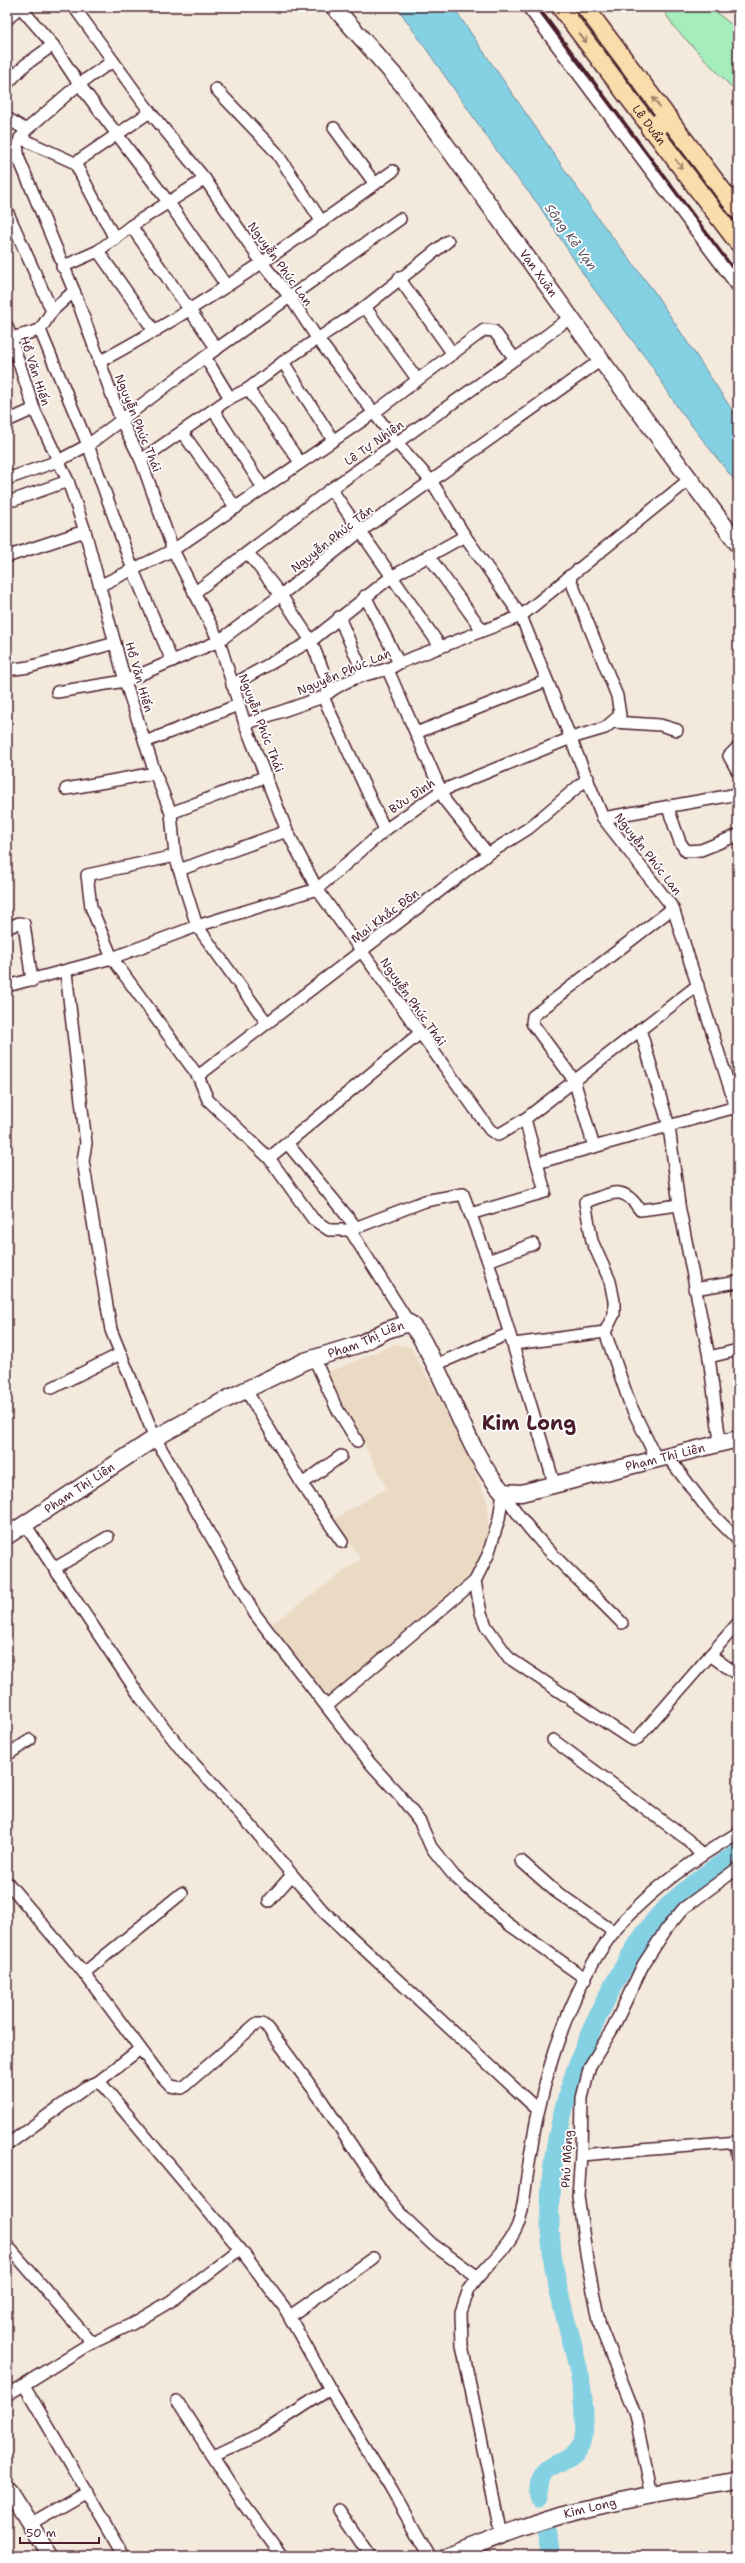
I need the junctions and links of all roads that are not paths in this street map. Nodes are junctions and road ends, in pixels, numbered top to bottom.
1 (20, 7) edge
2 (74, 7) edge
3 (334, 7) edge
4 (528, 7) edge
5 (560, 7) edge
6 (585, 7) edge
7 (7, 20) edge
8 (53, 45) junction
9 (113, 62) junction
10 (7, 84) edge
11 (79, 84) junction
12 (216, 89) dead end
13 (150, 112) junction
14 (7, 118) edge
15 (660, 123) junction
16 (334, 128) dead end
17 (23, 134) junction
18 (117, 134) junction
19 (7, 156) edge
20 (19, 159) junction
21 (75, 163) junction
22 (393, 171) dead end
23 (205, 179) junction
24 (375, 184) junction
25 (169, 202) junction
26 (7, 211) edge
27 (738, 211) edge
28 (400, 219) dead end
29 (322, 222) junction
30 (131, 226) junction
31 (115, 239) junction
32 (448, 241) dead end
33 (738, 243) edge
34 (98, 251) junction
35 (262, 263) junction
36 (62, 267) junction
37 (399, 278) junction
38 (226, 285) junction
39 (738, 287) edge
40 (74, 291) junction
41 (290, 297) junction
42 (365, 307) junction
43 (190, 309) junction
44 (52, 311) junction
45 (571, 317) junction
46 (7, 326) edge
47 (40, 330) junction
48 (155, 332) junction
49 (317, 338) junction
50 (11, 345) edge
51 (217, 349) junction
52 (453, 354) junction
53 (205, 357) junction
54 (515, 359) junction
55 (601, 360) junction
56 (99, 362) junction
57 (283, 362) junction
58 (417, 379) junction
59 (248, 390) junction
60 (230, 398) junction
61 (34, 409) junction
62 (214, 411) junction
63 (375, 412) junction
64 (121, 420) junction
65 (7, 421) edge
66 (182, 432) junction
67 (333, 440) junction
68 (397, 443) junction
69 (88, 445) junction
70 (140, 460) junction
71 (58, 461) junction
72 (300, 462) junction
73 (7, 479) edge
74 (690, 479) junction
75 (68, 482) junction
76 (432, 482) junction
77 (263, 488) junction
78 (331, 489) junction
79 (14, 500) dead end
80 (236, 508) junction
81 (85, 531) junction
82 (361, 531) junction
83 (465, 536) junction
84 (738, 544) edge
85 (173, 550) junction
86 (248, 553) junction
87 (428, 555) junction
88 (9, 556) dead end
89 (133, 570) junction
90 (569, 576) junction
91 (391, 577) junction
92 (101, 585) junction
93 (194, 593) junction
94 (281, 595) junction
95 (365, 596) junction
96 (521, 616) junction
97 (339, 617) junction
98 (482, 630) junction
99 (219, 641) junction
100 (311, 642) junction
101 (116, 643) junction
102 (440, 646) junction
103 (172, 661) junction
104 (399, 663) junction
105 (7, 670) edge
106 (388, 670) junction
107 (364, 675) junction
108 (126, 681) junction
109 (546, 681) junction
110 (232, 685) junction
111 (57, 692) dead end
112 (327, 694) junction
113 (238, 705) junction
114 (613, 722) junction
115 (245, 724) junction
116 (677, 730) dead end
117 (416, 733) junction
118 (571, 738) junction
119 (145, 742) junction
120 (738, 747) edge
121 (738, 772) edge
122 (155, 773) junction
123 (267, 776) junction
124 (588, 778) junction
125 (66, 789) dead end
126 (441, 791) junction
127 (738, 794) edge
128 (668, 808) junction
129 (171, 813) junction
130 (604, 818) junction
131 (385, 830) junction
132 (288, 831) junction
133 (738, 835) edge
134 (488, 854) junction
135 (175, 856) junction
136 (179, 870) junction
137 (317, 889) junction
138 (673, 908) junction
139 (197, 926) junction
140 (7, 928) edge
141 (360, 950) junction
142 (112, 958) junction
143 (66, 972) junction
144 (32, 980) junction
145 (698, 985) junction
146 (7, 986) edge
147 (267, 1023) junction
148 (640, 1029) junction
149 (419, 1034) junction
150 (198, 1076) junction
151 (574, 1080) junction
152 (737, 1111) edge
153 (525, 1119) junction
154 (669, 1126) junction
155 (287, 1143) junction
156 (594, 1147) junction
157 (269, 1158) junction
158 (537, 1163) junction
159 (679, 1205) junction
160 (470, 1214) junction
161 (353, 1229) junction
162 (533, 1244) dead end
163 (488, 1261) junction
164 (738, 1282) edge
165 (694, 1289) junction
166 (409, 1323) junction
167 (605, 1332) junction
168 (508, 1334) junction
169 (514, 1344) junction
170 (738, 1350) edge
171 (120, 1354) junction
172 (709, 1357) junction
173 (314, 1358) junction
174 (435, 1365) junction
175 (52, 1388) dead end
176 (246, 1390) junction
177 (155, 1438) junction
178 (738, 1439) edge
179 (357, 1441) dead end
180 (720, 1442) junction
181 (341, 1456) dead end
182 (663, 1458) junction
183 (554, 1483) junction
184 (302, 1484) junction
185 (503, 1492) junction
186 (24, 1523) junction
187 (7, 1536) edge
188 (108, 1537) dead end
189 (738, 1540) edge
190 (342, 1542) dead end
191 (56, 1568) junction
192 (475, 1581) junction
193 (622, 1623) dead end
194 (738, 1624) edge
195 (710, 1655) junction
196 (738, 1675) edge
197 (327, 1706) junction
198 (30, 1740) dead end
199 (553, 1740) dead end
200 (7, 1755) edge
201 (738, 1833) edge
202 (700, 1855) junction
203 (522, 1861) dead end
204 (738, 1868) edge
205 (292, 1875) junction
206 (7, 1882) edge
207 (182, 1893) dead end
208 (268, 1901) dead end
209 (614, 1932) junction
210 (84, 1973) junction
211 (586, 1979) junction
212 (140, 2049) junction
213 (98, 2082) junction
214 (538, 2110) junction
215 (737, 2142) edge
216 (7, 2145) edge
217 (581, 2155) junction
218 (738, 2157) edge
219 (7, 2245) edge
220 (240, 2249) junction
221 (373, 2258) dead end
222 (478, 2277) junction
223 (290, 2316) junction
224 (92, 2343) junction
225 (24, 2385) junction
226 (330, 2389) junction
227 (7, 2394) edge
228 (177, 2400) dead end
229 (214, 2456) junction
230 (738, 2482) edge
231 (7, 2488) edge
232 (87, 2491) junction
233 (652, 2495) junction
234 (339, 2510) dead end
235 (30, 2524) junction
236 (501, 2535) junction
237 (50, 2556) edge
238 (124, 2556) edge
239 (282, 2556) edge
240 (370, 2556) edge
241 (429, 2556) edge
242 (447, 2556) edge

1 - 7 street
1 - 8 street
2 - 9 street, Nguyễn Phúc Lan
3 - 45 street, Vạn Xuân
4 - 39 street
5 -> 15 main road, Lê Duẩn
15 -> 6 main road, Lê Duẩn
8 - 10 street
8 - 11 street
9 - 11 street
9 - 13 street, Nguyễn Phúc Lan
11 - 17 street
11 - 18 street
12 - 29 street
13 - 18 street
13 - 23 street, Nguyễn Phúc Lan
14 - 17 street
15 - 27 main road, Lê Duẩn
15 -> 33 main road, Lê Duẩn
16 - 24 street
17 - 20 street, Nguyễn Phúc Thái
17 - 21 street
18 - 21 street
18 - 25 street
19 - 20 street
20 - 36 street, Nguyễn Phúc Thái
21 - 31 street
22 - 24 street
23 - 25 street
23 - 35 street, Nguyễn Phúc Lan
24 - 29 street
25 - 30 street
25 - 38 street
26 - 44 street
28 - 41 street
29 - 35 street
30 - 31 street
30 - 43 street
31 - 34 street
32 - 37 street
34 - 36 street
34 - 48 street
35 - 38 street
35 - 41 street, Nguyễn Phúc Lan
36 - 40 street, Nguyễn Phúc Thái
37 - 42 street
37 - 52 street
38 - 43 street
40 - 44 street
40 - 56 street, Nguyễn Phúc Thái
41 - 49 street, Nguyễn Phúc Lan
41 - 51 street
42 - 49 street
42 - 58 street
43 - 48 street
43 - 51 street
44 - 47 street
45 - 54 street, Lê Tự Nhiên
45 - 55 street, Vạn Xuân
46 - 50 street, Hồ Văn Hiến
47 - 50 street
47 - 69 street
48 - 56 street
49 - 57 street
49 - 63 street, Nguyễn Phúc Lan
50 - 61 street, Hồ Văn Hiến
51 - 53 street
52 - 54 street
52 - 58 street
53 - 60 street
53 - 64 street
54 - 68 street, Lê Tự Nhiên
55 - 74 street, Vạn Xuân
55 - 76 street, Nguyễn Phúc Tần
56 - 64 street, Nguyễn Phúc Thái
57 - 59 street
57 - 67 street
58 - 63 street
59 - 60 street
59 - 72 street
60 - 62 street
61 - 65 street
61 - 71 street, Hồ Văn Hiến
62 - 66 street
62 - 77 street
63 - 67 street
63 - 68 street, Nguyễn Phúc Lan
64 - 69 street
64 - 70 street, Nguyễn Phúc Thái
66 - 70 street
66 - 80 street
67 - 72 street
68 - 76 street, Nguyễn Phúc Lan
68 - 78 street, Lê Tự Nhiên
69 - 71 street
69 - 89 street
70 - 85 street, Nguyễn Phúc Thái
71 - 73 street
71 - 75 street, Hồ Văn Hiến
72 - 77 street
74 - 84 street, Vạn Xuân
74 - 90 street
75 - 79 street
75 - 81 street, Hồ Văn Hiến
76 - 82 street, Nguyễn Phúc Tần
76 - 83 street, Nguyễn Phúc Lan
77 - 80 street
78 - 82 street
78 - 86 street, Lê Tự Nhiên
80 - 85 street
81 - 88 street
81 - 92 street, Hồ Văn Hiến
82 - 91 street
82 - 94 street, Nguyễn Phúc Tần
83 - 87 street
83 - 96 street, Nguyễn Phúc Lan
85 - 89 street
85 - 93 street, Nguyễn Phúc Thái
86 - 93 street, Lê Tự Nhiên
86 - 94 street
87 - 91 street
87 - 98 street
89 - 92 street
89 - 103 street
90 - 96 street
90 - 114 street
91 - 95 street
91 - 102 street
92 - 101 street, Hồ Văn Hiến
93 - 99 street, Nguyễn Phúc Thái
94 - 99 street, Nguyễn Phúc Tần
94 - 100 street
95 - 97 street
95 - 104 street
96 - 98 street, Nguyễn Phúc Lan
96 - 109 street, Nguyễn Phúc Lan
97 - 100 street
97 - 107 street
98 - 102 street, Nguyễn Phúc Lan
99 - 103 street, Nguyễn Phúc Tần
99 - 110 street, Nguyễn Phúc Thái
100 - 110 street
100 - 112 street
101 - 105 street
101 - 108 street, Hồ Văn Hiến
102 - 104 street, Nguyễn Phúc Lan
103 - 108 street, Nguyễn Phúc Tần
104 - 106 street, Nguyễn Phúc Lan
106 - 107 street, Nguyễn Phúc Lan
106 - 117 street
107 - 112 street, Nguyễn Phúc Lan
108 - 111 street, Nguyễn Phúc Tần
108 - 119 street, Hồ Văn Hiến
109 - 117 street
109 - 118 street, Nguyễn Phúc Lan
110 - 113 street, Nguyễn Phúc Thái
112 - 115 street, Nguyễn Phúc Lan
112 - 131 street
113 - 115 street, Nguyễn Phúc Thái
113 - 119 street
114 - 116 street
114 - 118 street, Bửu Đình
115 - 123 street, Nguyễn Phúc Thái
117 - 126 street
118 - 124 street, Nguyễn Phúc Lan
118 - 126 street, Bửu Đình
119 - 122 street, Hồ Văn Hiến
120 - 121 street
122 - 125 street
122 - 129 street, Hồ Văn Hiến
123 - 129 street
123 - 132 street, Nguyễn Phúc Thái
124 - 130 street, Nguyễn Phúc Lan
124 - 134 street, Mai Khắc Đôn
126 - 131 street, Bửu Đình
126 - 134 street
127 - 128 street
128 - 130 street
128 - 133 street
129 - 135 street, Hồ Văn Hiến
130 - 138 street, Nguyễn Phúc Lan
131 - 137 street, Bửu Đình
132 - 136 street
132 - 137 street, Nguyễn Phúc Thái
134 - 141 street, Mai Khắc Đôn
135 - 136 street, Hồ Văn Hiến
135 - 142 street
136 - 139 street, Hồ Văn Hiến
137 - 139 street, Bửu Đình
137 - 141 street, Nguyễn Phúc Thái
138 - 145 street, Nguyễn Phúc Lan
138 - 151 street
139 - 142 street, Bửu Đình
139 - 147 street, Hồ Văn Hiến
140 - 144 street
141 - 147 street, Mai Khắc Đôn
141 - 149 street, Nguyễn Phúc Thái
142 - 143 street, Bửu Đình
142 - 150 street
143 - 144 street, Bửu Đình
143 - 171 street
144 - 146 street, Bửu Đình
145 - 148 street, Nguyễn Phúc Thái
145 - 152 street, Nguyễn Phúc Lan
147 - 150 street, Mai Khắc Đôn
148 - 151 street, Nguyễn Phúc Thái
148 - 154 street
149 - 153 street, Nguyễn Phúc Thái
149 - 155 street
150 - 157 street
151 - 153 street, Nguyễn Phúc Thái
151 - 156 street
152 - 154 street
153 - 158 street
154 - 156 street
154 - 159 street
155 - 157 street
155 - 161 street
156 - 158 street
157 - 161 street
158 - 160 street
159 - 165 street
159 - 167 street
160 - 161 street
160 - 163 street
161 - 166 street
162 - 163 street
163 - 168 street
164 - 165 street
165 - 172 street
166 - 173 street, Phạm Thị Liên
166 - 174 street, Phạm Thị Liên
167 - 169 street
167 - 182 street
168 - 169 street
168 - 174 street
169 - 183 street
170 - 172 street
171 - 175 street
171 - 177 street
172 - 180 street
173 - 176 street, Phạm Thị Liên
173 - 179 street
174 - 185 street, Phạm Thị Liên
176 - 177 street, Phạm Thị Liên
176 - 184 street
177 - 186 street, Phạm Thị Liên
177 - 197 street
178 - 180 street, Phạm Thị Liên
180 - 182 street, Phạm Thị Liên
181 - 184 street
182 - 183 street, Phạm Thị Liên
182 - 189 street
183 - 185 street, Phạm Thị Liên
184 - 190 street
185 - 192 street
185 - 193 street
186 - 187 street, Phạm Thị Liên
186 - 191 street
188 - 191 street
191 - 205 street
192 - 195 street
192 - 197 street
194 - 195 street
195 - 196 street
197 - 211 street
198 - 200 street
199 - 202 street
201 - 202 street
202 - 209 street
203 - 209 street
204 - 217 street, Phú Mộng
205 - 208 street
205 - 214 street
206 - 210 street
207 - 210 street
209 - 211 street
210 - 212 street
211 - 214 street
212 - 213 street
212 - 222 street
213 - 216 street
213 - 220 street
214 - 222 street
215 - 217 street
215 - 218 street
217 - 233 street, Phú Mộng
219 - 224 street
220 - 223 street
220 - 224 street
221 - 223 street
222 - 236 street
223 - 226 street
224 - 225 street
225 - 227 street
225 - 232 street
226 - 229 street
226 - 241 street
228 - 229 street
229 - 239 street
230 - 233 street, Kim Long
231 - 235 street
232 - 235 street
232 - 238 street
233 - 236 street, Kim Long
234 - 240 street
235 - 237 street
236 - 242 street, Kim Long

